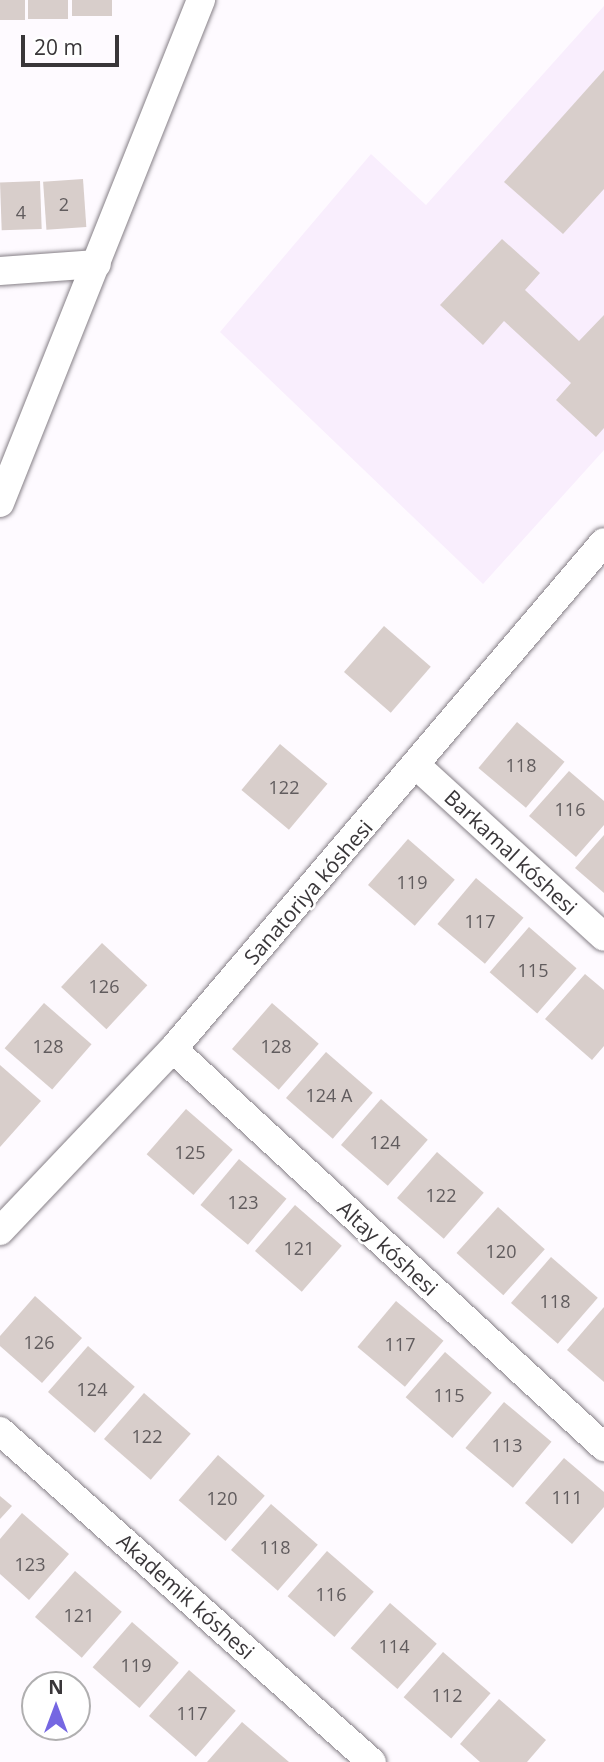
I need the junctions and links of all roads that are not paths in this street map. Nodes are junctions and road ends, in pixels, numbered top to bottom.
1 (201, 0) edge
2 (97, 264) junction
3 (0, 271) edge
4 (0, 502) edge
5 (604, 542) edge
6 (417, 766) junction
7 (604, 937) edge
8 (173, 1049) junction
9 (0, 1231) edge
10 (0, 1430) edge
11 (604, 1447) edge
12 (372, 1762) edge

1 - 2 street
2 - 3 street
2 - 4 street
5 - 6 street, Sanatoriya kóshesi
6 - 7 street, Barkamal kóshesi
6 - 8 street, Sanatoriya kóshesi
8 - 9 street, Sanatoriya kóshesi
8 - 11 street, Altay kóshesi
10 - 12 street, Akademik kóshesi

